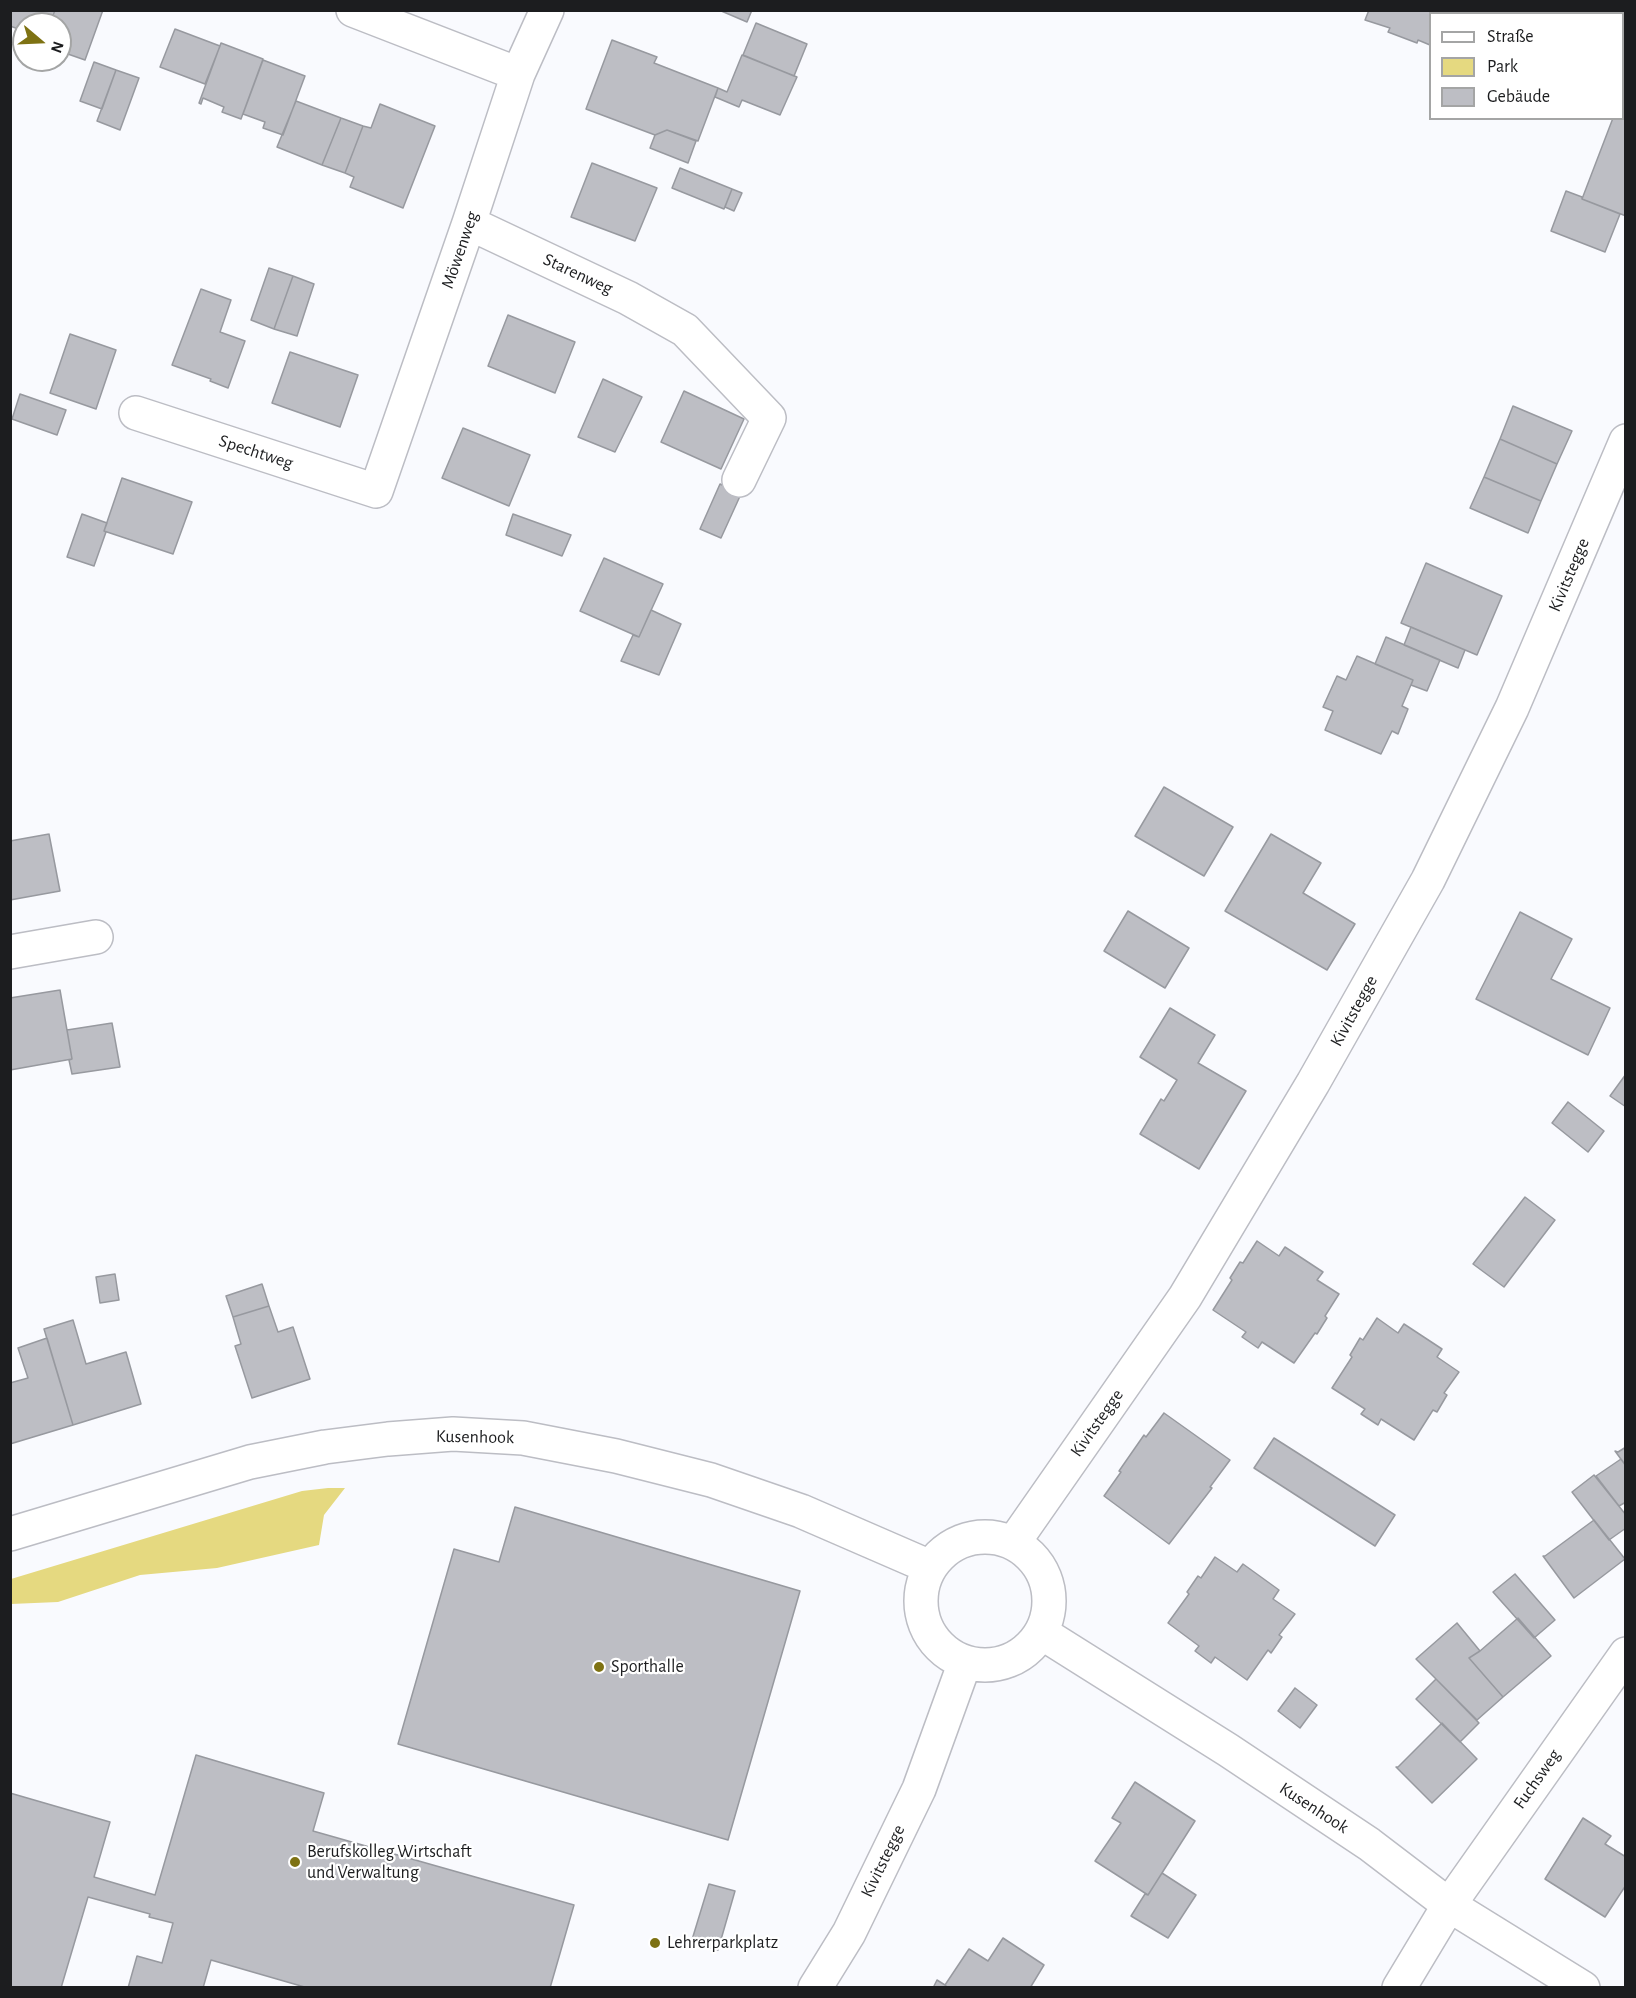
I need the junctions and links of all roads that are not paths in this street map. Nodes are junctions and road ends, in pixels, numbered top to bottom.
1 (353, 10) edge
2 (547, 10) edge
3 (518, 74) junction
4 (469, 223) junction
5 (136, 412) dead end
6 (1626, 441) edge
7 (739, 480) dead end
8 (376, 490) joint
9 (96, 937) dead end
10 (10, 952) edge
11 (10, 1534) edge
12 (1014, 1542) junction
13 (930, 1567) junction
14 (1042, 1633) junction
15 (1626, 1654) edge
16 (965, 1662) junction
17 (1449, 1905) junction
18 (815, 1988) edge
19 (1399, 1988) edge
20 (1583, 1988) edge

1 - 3 street
2 - 3 street, Möwenweg
3 - 4 street, Möwenweg
4 - 7 street, Starenweg
4 - 8 street, Möwenweg
5 - 8 street, Spechtweg
6 - 12 street, Kivitstegge
9 - 10 street
11 - 13 street, Kusenhook
12 - 13 street
12 - 14 street
13 - 16 street
14 - 16 street
14 - 17 street, Kusenhook
15 - 17 street, Fuchsweg
16 - 18 street, Kivitstegge
17 - 19 street, Fuchsweg
17 - 20 street, Kusenhook

